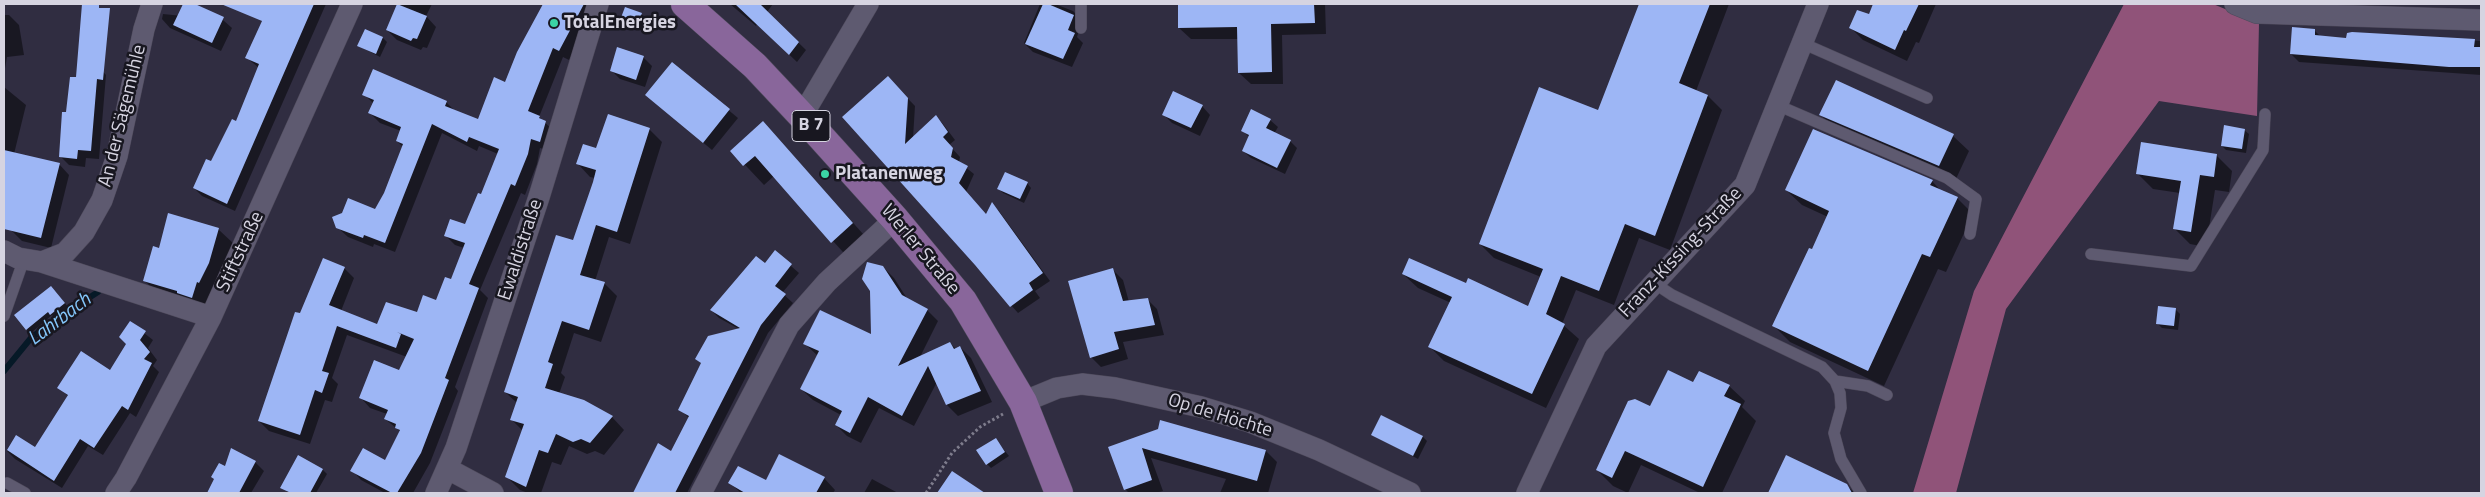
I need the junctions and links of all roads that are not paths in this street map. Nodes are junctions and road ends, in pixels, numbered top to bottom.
1 (152, 4) edge
2 (352, 4) edge
3 (598, 4) edge
4 (685, 4) edge
5 (868, 4) edge
6 (1081, 4) edge
7 (1818, 4) edge
8 (2235, 4) edge
9 (2481, 20) edge
10 (1081, 28) dead end
11 (1802, 44) junction
12 (1927, 98) dead end
13 (1777, 105) junction
14 (2265, 114) dead end
15 (802, 116) junction
16 (895, 219) junction
17 (1970, 234) dead end
18 (4, 251) edge
19 (2091, 254) dead end
20 (33, 260) junction
21 (1654, 283) junction
22 (4, 316) edge
23 (211, 318) junction
24 (1835, 381) junction
25 (1887, 395) dead end
26 (1023, 402) junction
27 (448, 469) junction
28 (7, 483) dead end
29 (25, 493) edge
30 (116, 493) edge
31 (436, 493) edge
32 (493, 493) edge
33 (701, 493) edge
34 (1059, 493) edge
35 (1410, 493) edge
36 (1527, 493) edge
37 (1861, 493) edge

1 - 20 street, An der Sägemühle
2 - 23 street, Stiftstraße
3 - 27 street, Ewaldistraße
4 - 15 main road, Werler Straße / B 7
5 - 15 street
6 - 10 lane
7 - 11 street, Franz-Kissing-Straße
8 - 9 street
11 - 12 lane
11 - 13 street, Franz-Kissing-Straße
13 - 17 lane
13 - 21 street, Franz-Kissing-Straße
14 - 19 lane
15 - 16 main road, Werler Straße / B 7
16 - 26 main road, Werler Straße / B 7
16 - 33 street
18 - 20 street
20 - 22 lane
20 - 23 street
21 - 24 lane
21 - 36 street, Franz-Kissing-Straße
23 - 30 street, Stiftstraße
24 - 25 lane
24 - 37 lane
26 - 34 main road, Werler Straße / B 7
26 - 35 street, Op de Höchte
27 - 31 street, Ewaldistraße
27 - 32 street
28 - 29 lane

